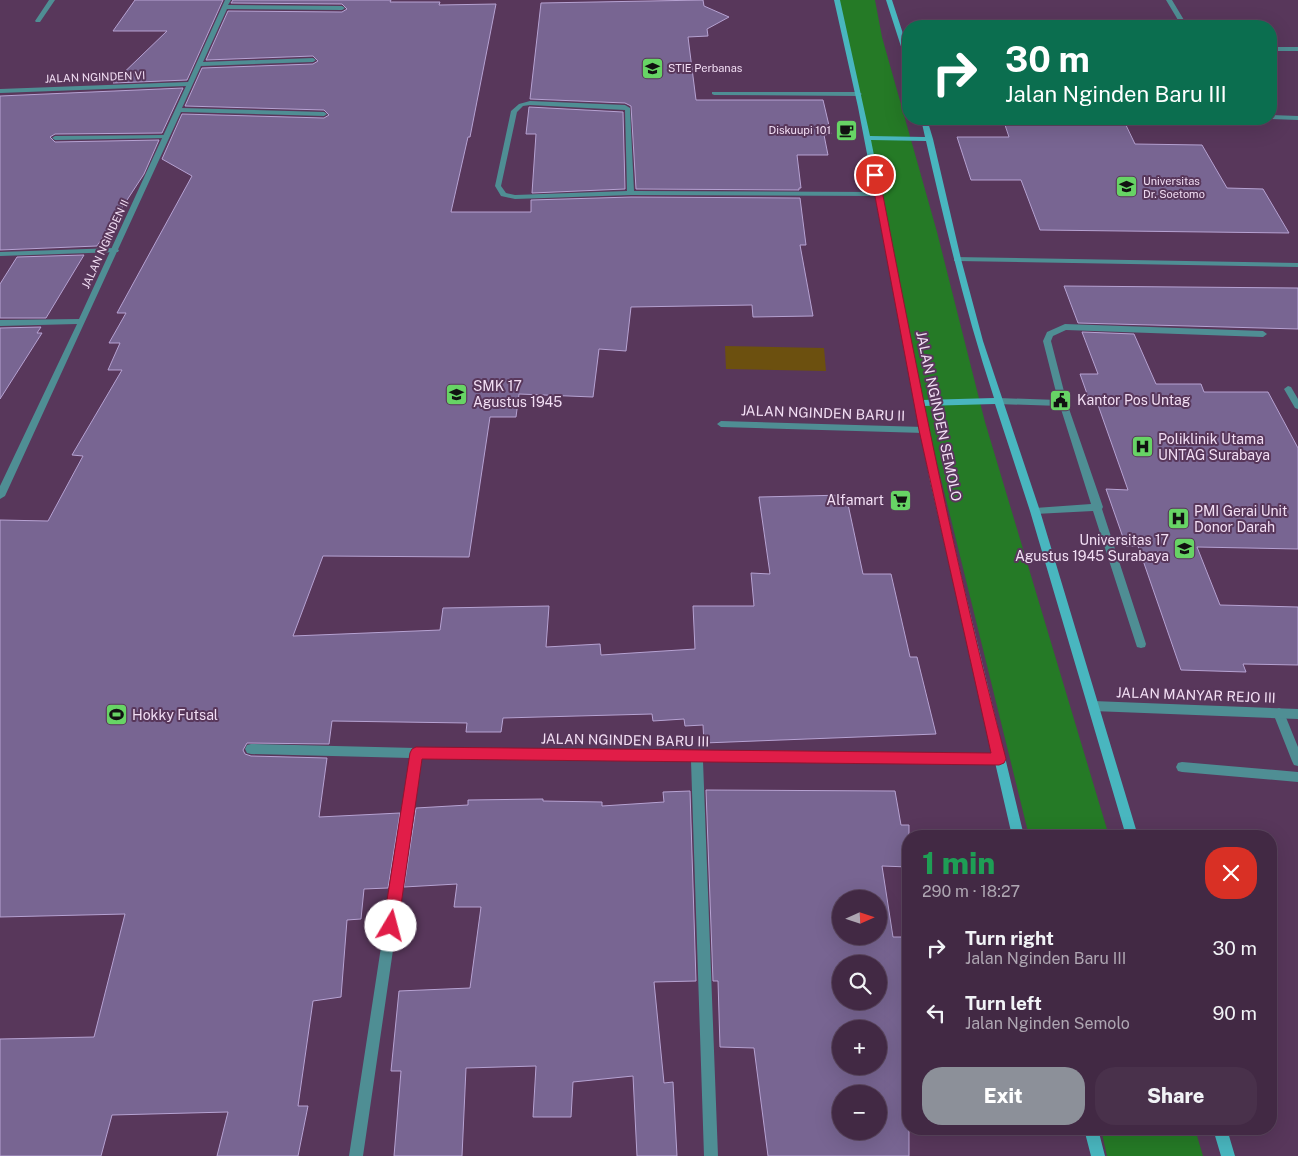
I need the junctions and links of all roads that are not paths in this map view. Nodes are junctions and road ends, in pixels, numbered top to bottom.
1 (52, 0) edge
2 (837, 0) edge
3 (888, 0) edge
4 (1169, 0) edge
5 (226, 4) edge
6 (342, 8) dead end
7 (1181, 20) edge
8 (38, 21) dead end
9 (902, 41) edge
10 (1277, 49) edge
11 (1298, 49) edge
12 (313, 60) dead end
13 (200, 64) junction
14 (190, 84) junction
15 (0, 91) edge
16 (714, 93) dead end
17 (859, 94) junction
18 (179, 110) junction
19 (324, 114) dead end
20 (1277, 117) edge
21 (1298, 118) edge
22 (926, 125) edge
23 (166, 137) junction
24 (55, 138) dead end
25 (868, 138) junction
26 (930, 139) junction
27 (631, 193) junction
28 (878, 194) junction
29 (115, 250) junction
30 (0, 254) edge
31 (957, 259) junction
32 (1298, 265) edge
33 (82, 321) junction
34 (0, 323) edge
35 (1263, 334) dead end
36 (1288, 389) dead end
37 (998, 401) junction
38 (1063, 402) junction
39 (919, 403) junction
40 (1298, 406) edge
41 (721, 424) dead end
42 (924, 430) junction
43 (0, 496) edge
44 (1098, 507) junction
45 (1035, 511) junction
46 (1141, 644) dead end
47 (1093, 706) junction
48 (1279, 713) junction
49 (1298, 714) edge
50 (251, 749) dead end
51 (416, 753) junction
52 (697, 756) junction
53 (999, 759) junction
54 (1298, 761) edge
55 (1182, 767) dead end
56 (1298, 777) edge
57 (1017, 830) edge
58 (1130, 830) edge
59 (1093, 1135) edge
60 (1222, 1135) edge
61 (356, 1156) edge
62 (711, 1156) edge
63 (1098, 1156) edge
64 (1228, 1156) edge

1 - 8 street
2 - 17 main road, JALAN NGINDEN SEMOLO
3 - 9 main road
4 - 7 street
5 - 6 street
5 - 13 street, JALAN NGINDEN II
10 - 11 street
12 - 13 street
13 - 14 street, JALAN NGINDEN II
14 - 15 street, JALAN NGINDEN VI
14 - 18 street, JALAN NGINDEN II
16 - 17 street
17 - 25 main road, JALAN NGINDEN SEMOLO
18 - 19 street
18 - 23 street, JALAN NGINDEN II
20 - 21 street
22 - 26 main road
23 - 24 street
23 - 29 street, JALAN NGINDEN II
25 - 26 main road
25 - 28 main road, JALAN NGINDEN SEMOLO
26 - 31 main road
27 - 27 street
27 - 28 street
28 - 39 main road, JALAN NGINDEN SEMOLO
29 - 30 street
29 - 33 street, JALAN NGINDEN II
31 - 32 street
31 - 37 main road
33 - 34 street
33 - 43 street, JALAN NGINDEN II
35 - 38 street
36 - 40 street
37 - 38 street
37 - 39 main road
37 - 45 main road
38 - 44 street
39 - 42 main road, JALAN NGINDEN SEMOLO
41 - 42 street, JALAN NGINDEN BARU II
42 - 53 main road, JALAN NGINDEN SEMOLO
44 - 45 street
44 - 46 street
45 - 47 main road
47 - 48 street, JALAN MANYAR REJO III
47 - 58 main road
48 - 49 street, JALAN MANYAR REJO III
48 - 54 street
50 - 51 street, JALAN NGINDEN BARU III
51 - 52 street, JALAN NGINDEN BARU III
51 - 61 street
52 - 53 street, JALAN NGINDEN BARU III
52 - 62 street
53 - 57 main road, JALAN NGINDEN SEMOLO
55 - 56 street
59 - 63 main road
60 - 64 main road

